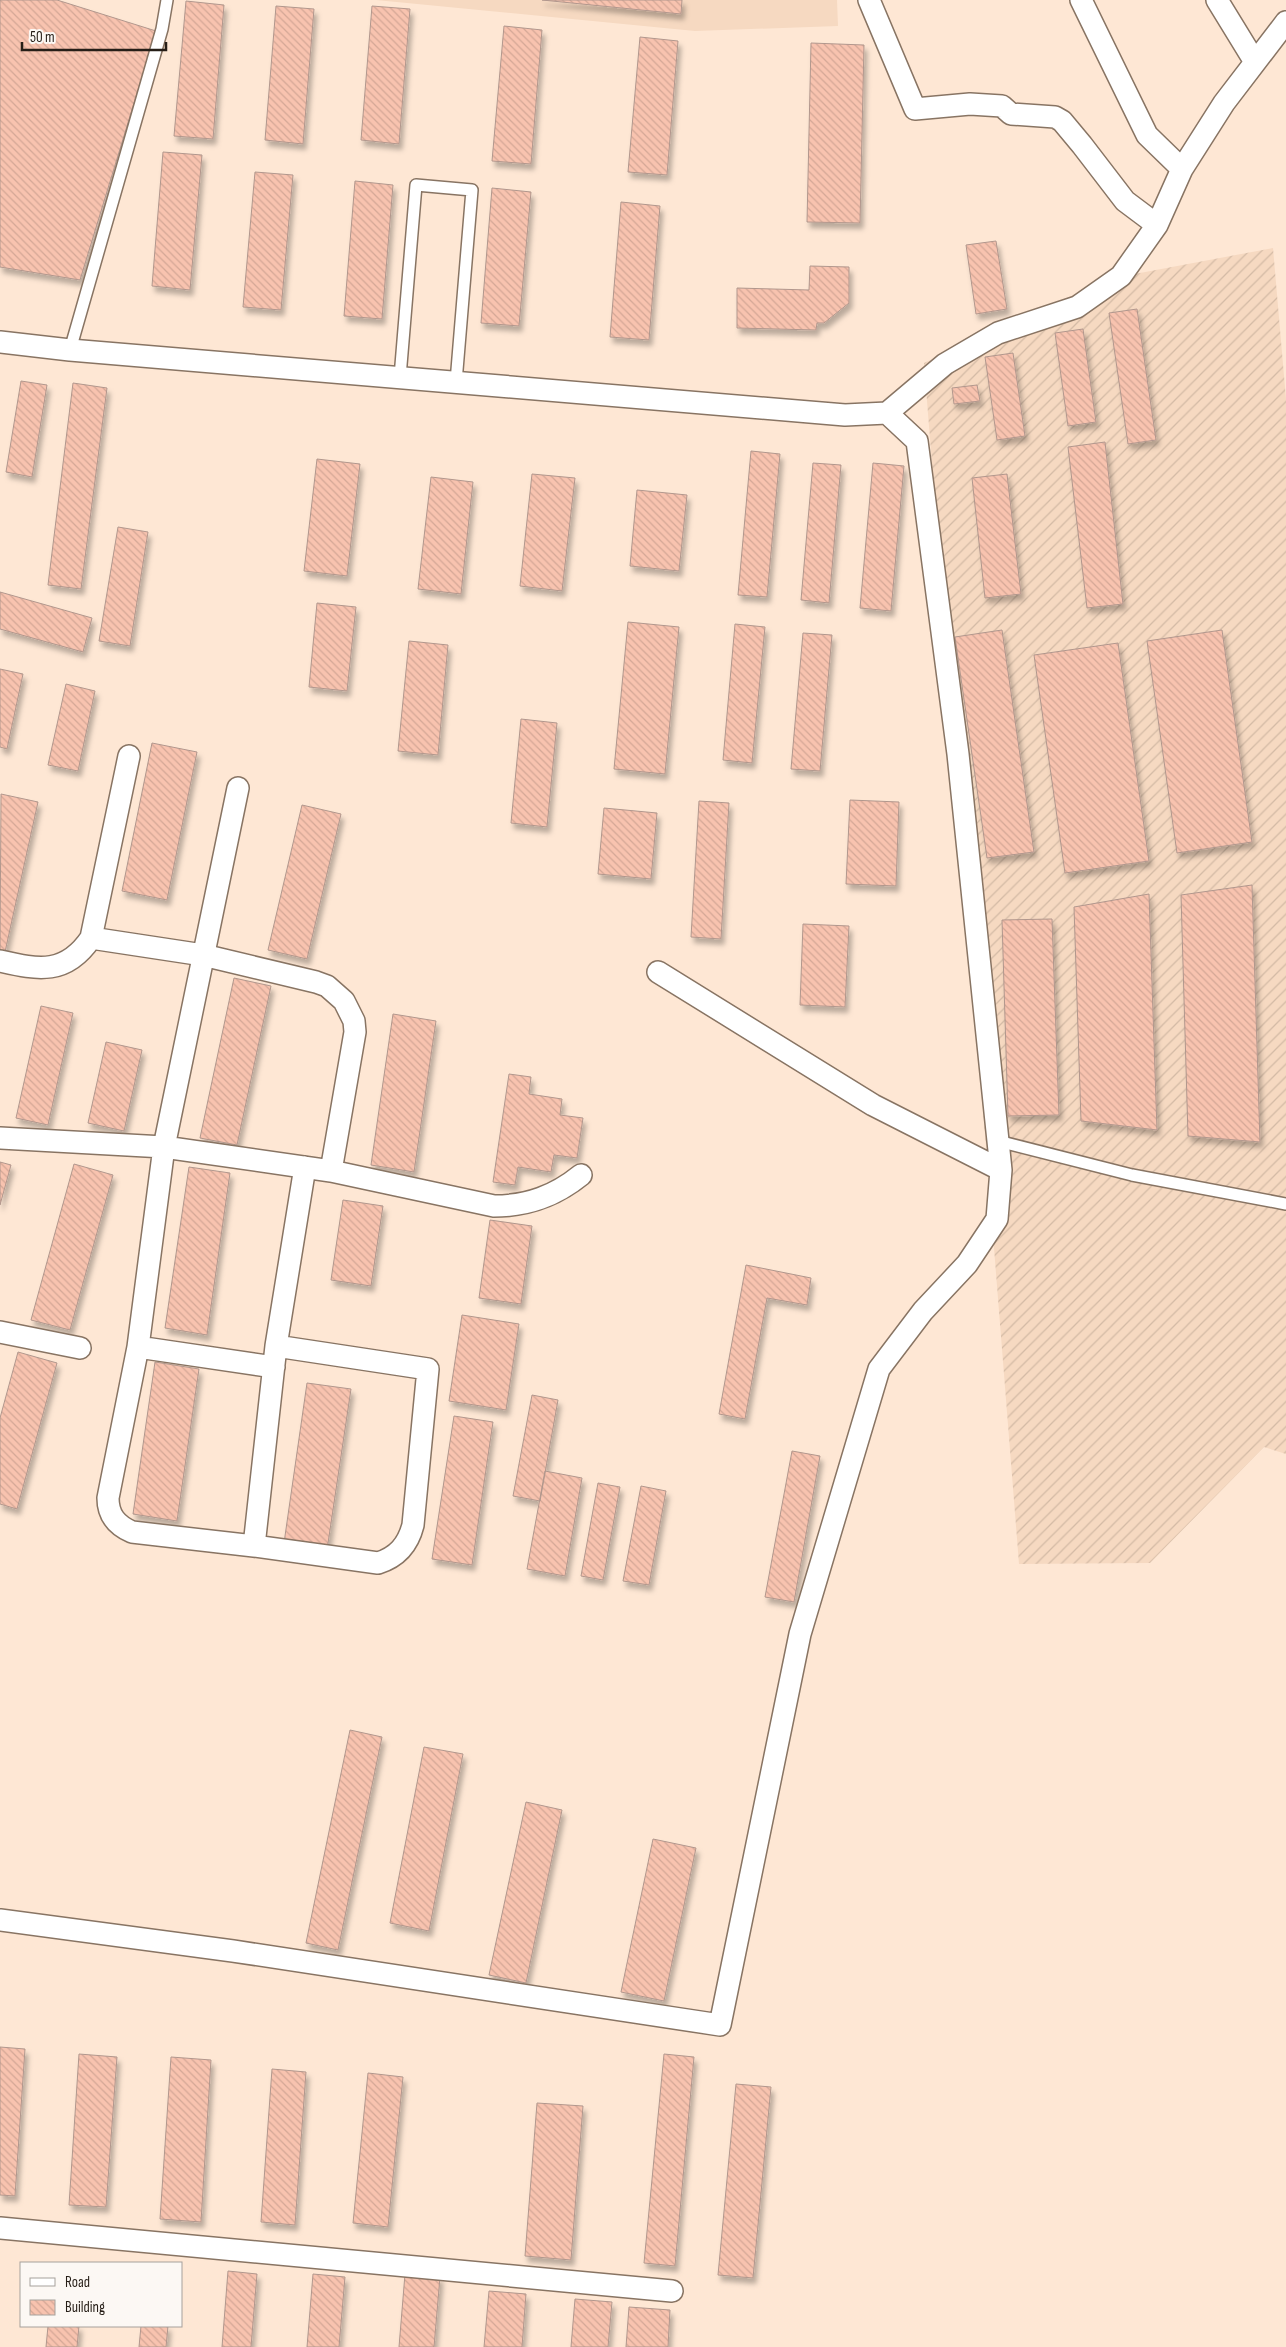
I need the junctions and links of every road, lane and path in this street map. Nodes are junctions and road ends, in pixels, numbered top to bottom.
1 (167, 0) edge
2 (869, 0) edge
3 (1080, 0) edge
4 (1217, 0) edge
5 (1286, 22) edge
6 (1255, 62) junction
7 (1182, 169) junction
8 (1157, 225) junction
9 (0, 342) edge
10 (70, 350) junction
11 (400, 377) junction
12 (456, 382) junction
13 (887, 413) junction
14 (129, 756) dead end
15 (238, 788) dead end
16 (91, 938) junction
17 (204, 955) junction
18 (0, 961) edge
19 (658, 972) dead end
20 (0, 1138) edge
21 (998, 1141) junction
22 (164, 1147) junction
23 (305, 1168) junction
24 (1001, 1170) junction
25 (331, 1172) junction
26 (581, 1175) dead end
27 (1286, 1204) edge
28 (0, 1332) edge
29 (138, 1347) junction
30 (80, 1348) dead end
31 (275, 1356) junction
32 (254, 1546) junction
33 (0, 1920) edge
34 (0, 2228) edge
35 (672, 2291) dead end

1 - 10 lane
2 - 8 street
3 - 7 street
4 - 6 street
5 - 6 street
6 - 7 street
7 - 8 street
8 - 13 street
9 - 10 street
10 - 11 street
11 - 12 street
11 - 12 lane
12 - 13 street
13 - 21 street
14 - 16 street
15 - 17 street
16 - 17 street
16 - 18 street
17 - 22 street
17 - 25 street
19 - 24 street
20 - 22 street
21 - 24 street
21 - 27 lane
22 - 23 street
22 - 29 street
23 - 25 street
23 - 31 street
24 - 33 street
25 - 26 street
28 - 30 street
29 - 31 street
29 - 32 street
31 - 32 street
31 - 32 street
34 - 35 street

